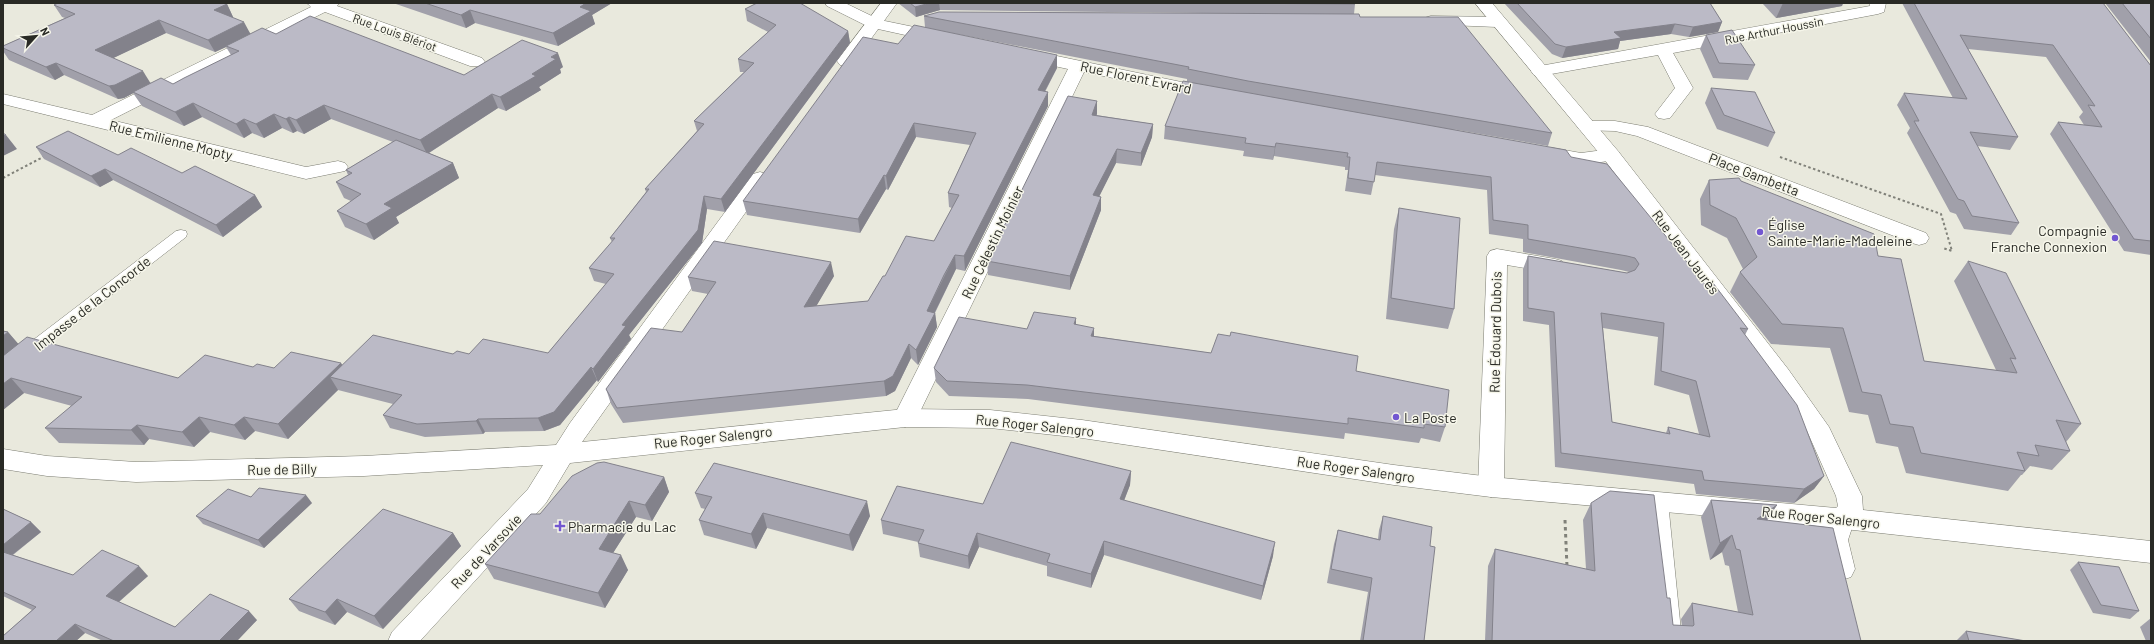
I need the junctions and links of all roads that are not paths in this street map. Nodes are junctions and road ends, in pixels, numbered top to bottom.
1 (833, 3) edge
2 (889, 3) edge
3 (1483, 3) edge
4 (1879, 3) edge
5 (323, 4) edge
6 (925, 20) edge
7 (1418, 21) edge
8 (1497, 22) junction
9 (875, 24) junction
10 (905, 30) junction
11 (950, 40) edge
12 (1664, 51) junction
13 (1010, 52) edge
14 (476, 62) dead end
15 (1078, 66) junction
16 (1540, 71) junction
17 (835, 76) edge
18 (1223, 95) edge
19 (3, 99) edge
20 (1664, 114) dead end
21 (95, 122) junction
22 (1586, 126) junction
23 (1534, 151) edge
24 (1611, 155) junction
25 (770, 165) edge
26 (338, 167) dead end
27 (181, 234) dead end
28 (1919, 238) dead end
29 (1575, 270) edge
30 (3, 371) edge
31 (905, 418) junction
32 (562, 454) junction
33 (3, 459) edge
34 (1491, 487) junction
35 (1660, 502) junction
36 (1842, 520) junction
37 (2151, 552) edge
38 (1848, 594) edge
39 (402, 641) edge
40 (1674, 641) edge

1 - 9 street
2 - 9 street
3 - 8 street, Rue Jean Jaurès
4 - 12 street, Rue Arthur Houssin
5 - 14 street, Rue Louis Blériot
5 - 21 street
6 - 10 street
7 - 8 street
8 - 16 street, Rue Jean Jaurès
9 - 10 street
9 - 17 street
10 - 11 street
12 - 16 street
12 - 20 street
13 - 15 street, Rue Florent Evrard
15 - 18 street, Rue Florent Evrard
15 - 31 street, Rue Célestin Moinier
16 - 22 street, Rue Jean Jaurès
19 - 21 street, Rue Emilienne Mopty
21 - 26 street, Rue Emilienne Mopty
22 - 24 street, Rue Jean Jaurès
22 - 28 street, Place Gambetta
23 - 24 street
24 - 36 street, Rue Jean Jaurès
25 - 32 street, Rue de Varsovie
27 - 30 lane, Impasse de la Concorde
29 - 34 street, Rue Édouard Dubois
31 - 32 street, Rue Roger Salengro
31 - 34 street, Rue Roger Salengro
32 - 33 street, Rue de Billy
32 - 39 street, Rue de Varsovie
34 - 35 street, Rue Roger Salengro
35 - 36 street, Rue Roger Salengro
35 - 40 lane
36 - 37 street, Rue Roger Salengro
36 - 38 street, Rue Jean Jaurès

